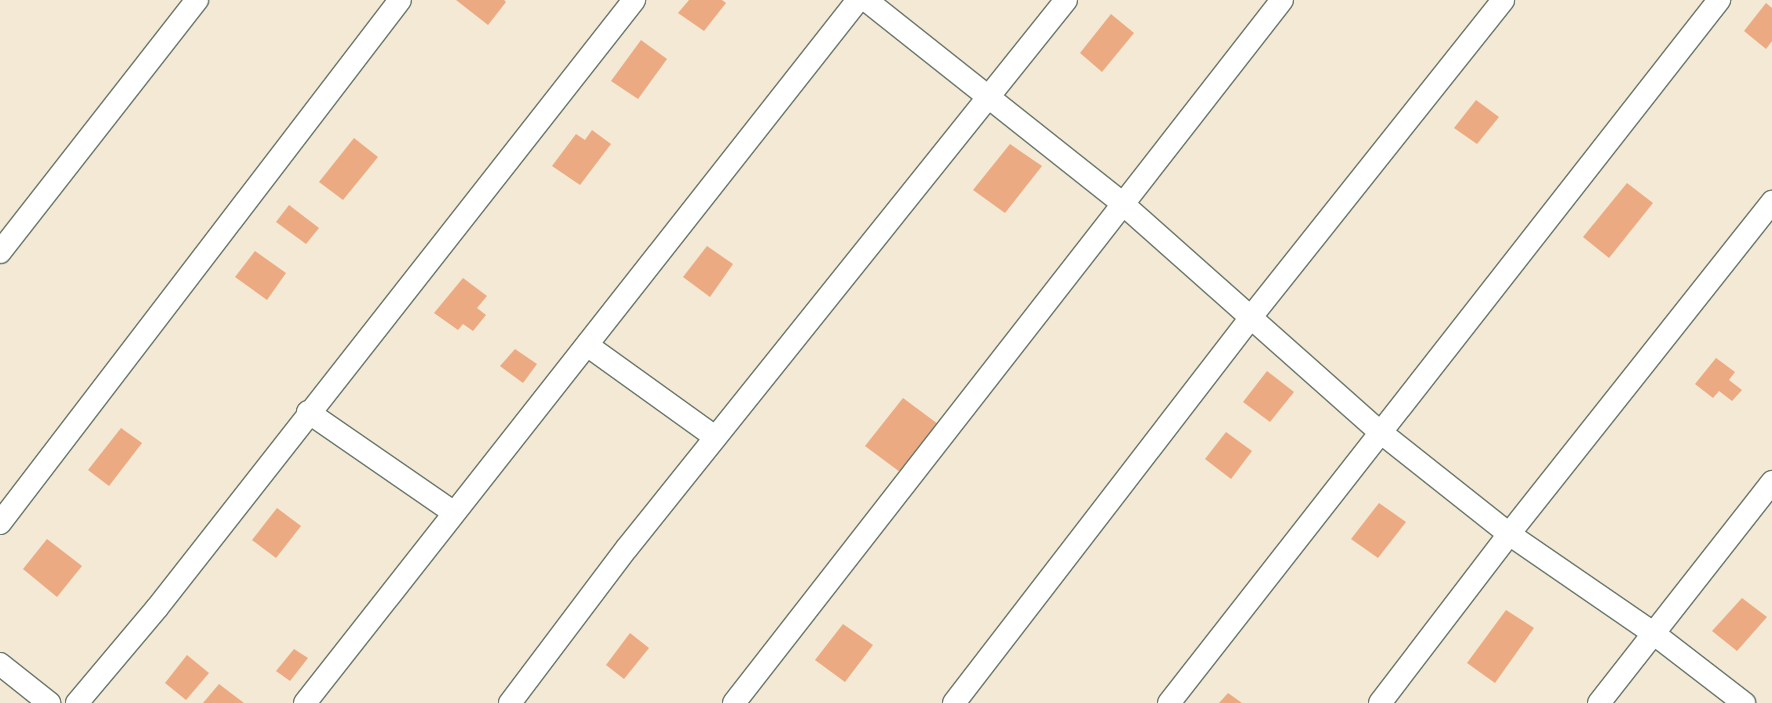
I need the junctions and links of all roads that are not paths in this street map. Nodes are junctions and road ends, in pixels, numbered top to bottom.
1 (197, 0) edge
2 (400, 0) edge
3 (634, 0) edge
4 (858, 0) edge
5 (866, 0) edge
6 (1066, 0) edge
7 (1282, 0) edge
8 (1502, 0) edge
9 (1718, 0) edge
10 (987, 100) junction
11 (1772, 202) edge
12 (1123, 204) junction
13 (0, 252) edge
14 (1251, 317) junction
15 (587, 345) junction
16 (308, 412) junction
17 (1379, 431) junction
18 (715, 437) junction
19 (1772, 482) edge
20 (453, 512) junction
21 (0, 523) edge
22 (1509, 534) junction
23 (1652, 633) junction
24 (0, 664) edge
25 (49, 703) edge
26 (77, 703) edge
27 (305, 703) edge
28 (510, 703) edge
29 (734, 703) edge
30 (954, 703) edge
31 (1169, 703) edge
32 (1380, 703) edge
33 (1599, 703) edge
34 (1744, 703) edge

1 - 13 street
2 - 21 street
3 - 16 street
4 - 15 street
5 - 10 street
6 - 10 street
7 - 12 street
8 - 14 street
9 - 17 street
10 - 12 street
10 - 18 street
11 - 22 street
12 - 14 street
12 - 29 street
14 - 17 street
14 - 30 street
15 - 18 street
15 - 20 street
16 - 20 street
16 - 26 street
17 - 22 street
17 - 31 street
18 - 28 street
19 - 23 street
20 - 27 street
22 - 23 street
22 - 32 street
23 - 33 street
23 - 34 street
24 - 25 street

